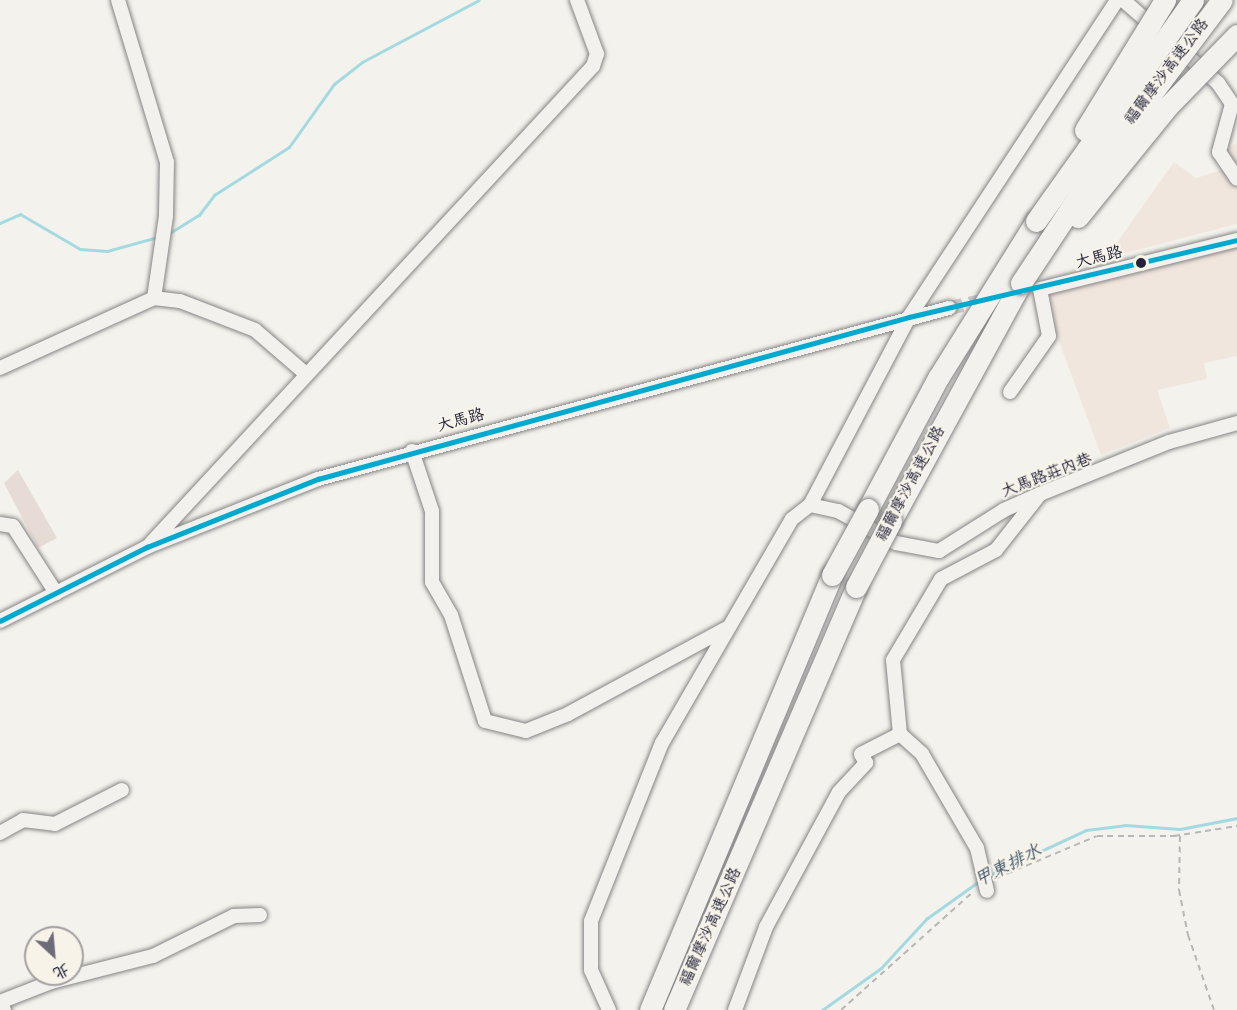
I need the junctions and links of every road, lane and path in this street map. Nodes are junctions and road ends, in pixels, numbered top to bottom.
1 (577, 0) edge
2 (1117, 0) edge
3 (1123, 0) edge
4 (1165, 0) edge
5 (1193, 0) edge
6 (1222, 0) edge
7 (120, 1) edge
8 (1237, 35) edge
9 (1237, 179) edge
10 (1036, 221) junction
11 (1237, 240) edge
12 (1030, 286) junction
13 (154, 298) junction
14 (949, 308) tunnel mouth
15 (909, 317) junction
16 (0, 368) edge
17 (306, 374) junction
18 (1010, 392) dead end
19 (1237, 423) edge
20 (412, 451) junction
21 (1040, 494) junction
22 (810, 505) junction
23 (0, 524) edge
24 (147, 547) junction
25 (56, 593) junction
26 (0, 621) edge
27 (728, 628) junction
28 (900, 734) junction
29 (122, 790) dead end
30 (1237, 826) edge
31 (0, 833) edge
32 (1180, 836) junction
33 (985, 887) junction
34 (260, 915) dead end
35 (0, 1002) edge
36 (652, 1005) edge
37 (674, 1009) edge
38 (4, 1010) edge
39 (609, 1010) edge
40 (735, 1010) edge
41 (841, 1010) edge
42 (1214, 1010) edge

1 - 17 street
2 - 15 street
3 - 9 street
4 - 10 highway, bridge
5 - 10 highway, 福爾摩沙高速公路, bridge
6 - 12 highway, 福爾摩沙高速公路, bridge
7 - 13 street
8 - 12 highway, bridge
10 - 36 highway, 福爾摩沙高速公路, bridge
11 - 12 street, 大馬路
12 - 18 street
12 - 37 highway, 福爾摩沙高速公路, bridge
13 - 16 street
13 - 17 street
14 - 15 street, 大馬路
15 - 20 street, 大馬路
15 - 22 street
17 - 24 street
19 - 21 street, 大馬路莊內巷
20 - 24 street, 大馬路
20 - 27 street
21 - 22 street, 大馬路莊內巷
21 - 28 street
22 - 27 street
23 - 25 street
24 - 25 street, 大馬路
25 - 26 street, 大馬路
27 - 39 street
28 - 33 street
28 - 40 street
29 - 31 street
30 - 32 path
32 - 33 path
32 - 42 path
33 - 41 path
34 - 35 street
35 - 38 street

